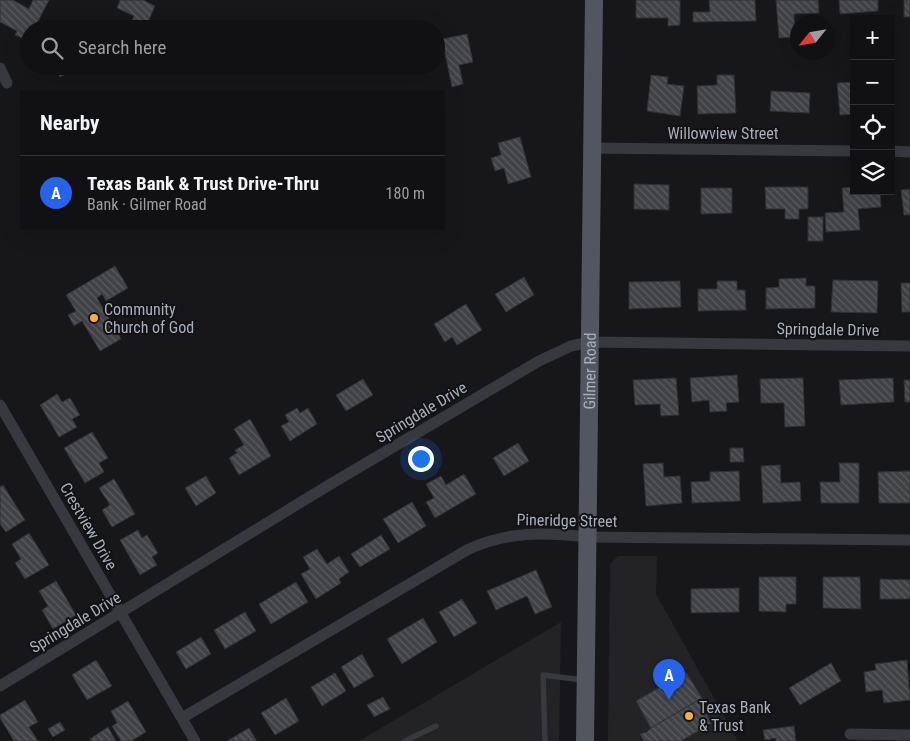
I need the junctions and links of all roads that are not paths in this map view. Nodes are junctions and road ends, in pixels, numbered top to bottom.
1 (594, 0) edge
2 (0, 68) edge
3 (8, 83) dead end
4 (592, 148) junction
5 (850, 151) edge
6 (895, 151) edge
7 (910, 152) edge
8 (590, 342) junction
9 (910, 346) edge
10 (0, 405) edge
11 (588, 537) junction
12 (910, 540) edge
13 (120, 613) junction
14 (586, 680) junction
15 (0, 686) edge
16 (182, 718) junction
17 (436, 726) dead end
18 (850, 734) dead end
19 (910, 735) edge
20 (195, 741) edge
21 (405, 741) edge
22 (545, 741) edge
23 (585, 741) edge

1 - 4 main road, Gilmer Road
2 - 3 street
4 - 5 street, Willowview Street
4 - 8 main road, Gilmer Road
6 - 7 street
8 - 9 street, Springdale Drive
8 - 11 main road, Gilmer Road
8 - 13 street, Springdale Drive
10 - 13 street, Crestview Drive
11 - 12 street, Pineridge Street
11 - 14 main road, Gilmer Road
11 - 16 street, Pineridge Street
13 - 15 street, Springdale Drive
13 - 16 street, Crestview Drive
14 - 22 lane
14 - 23 main road, Gilmer Road
16 - 20 street, Crestview Drive
17 - 21 lane
18 - 19 street

